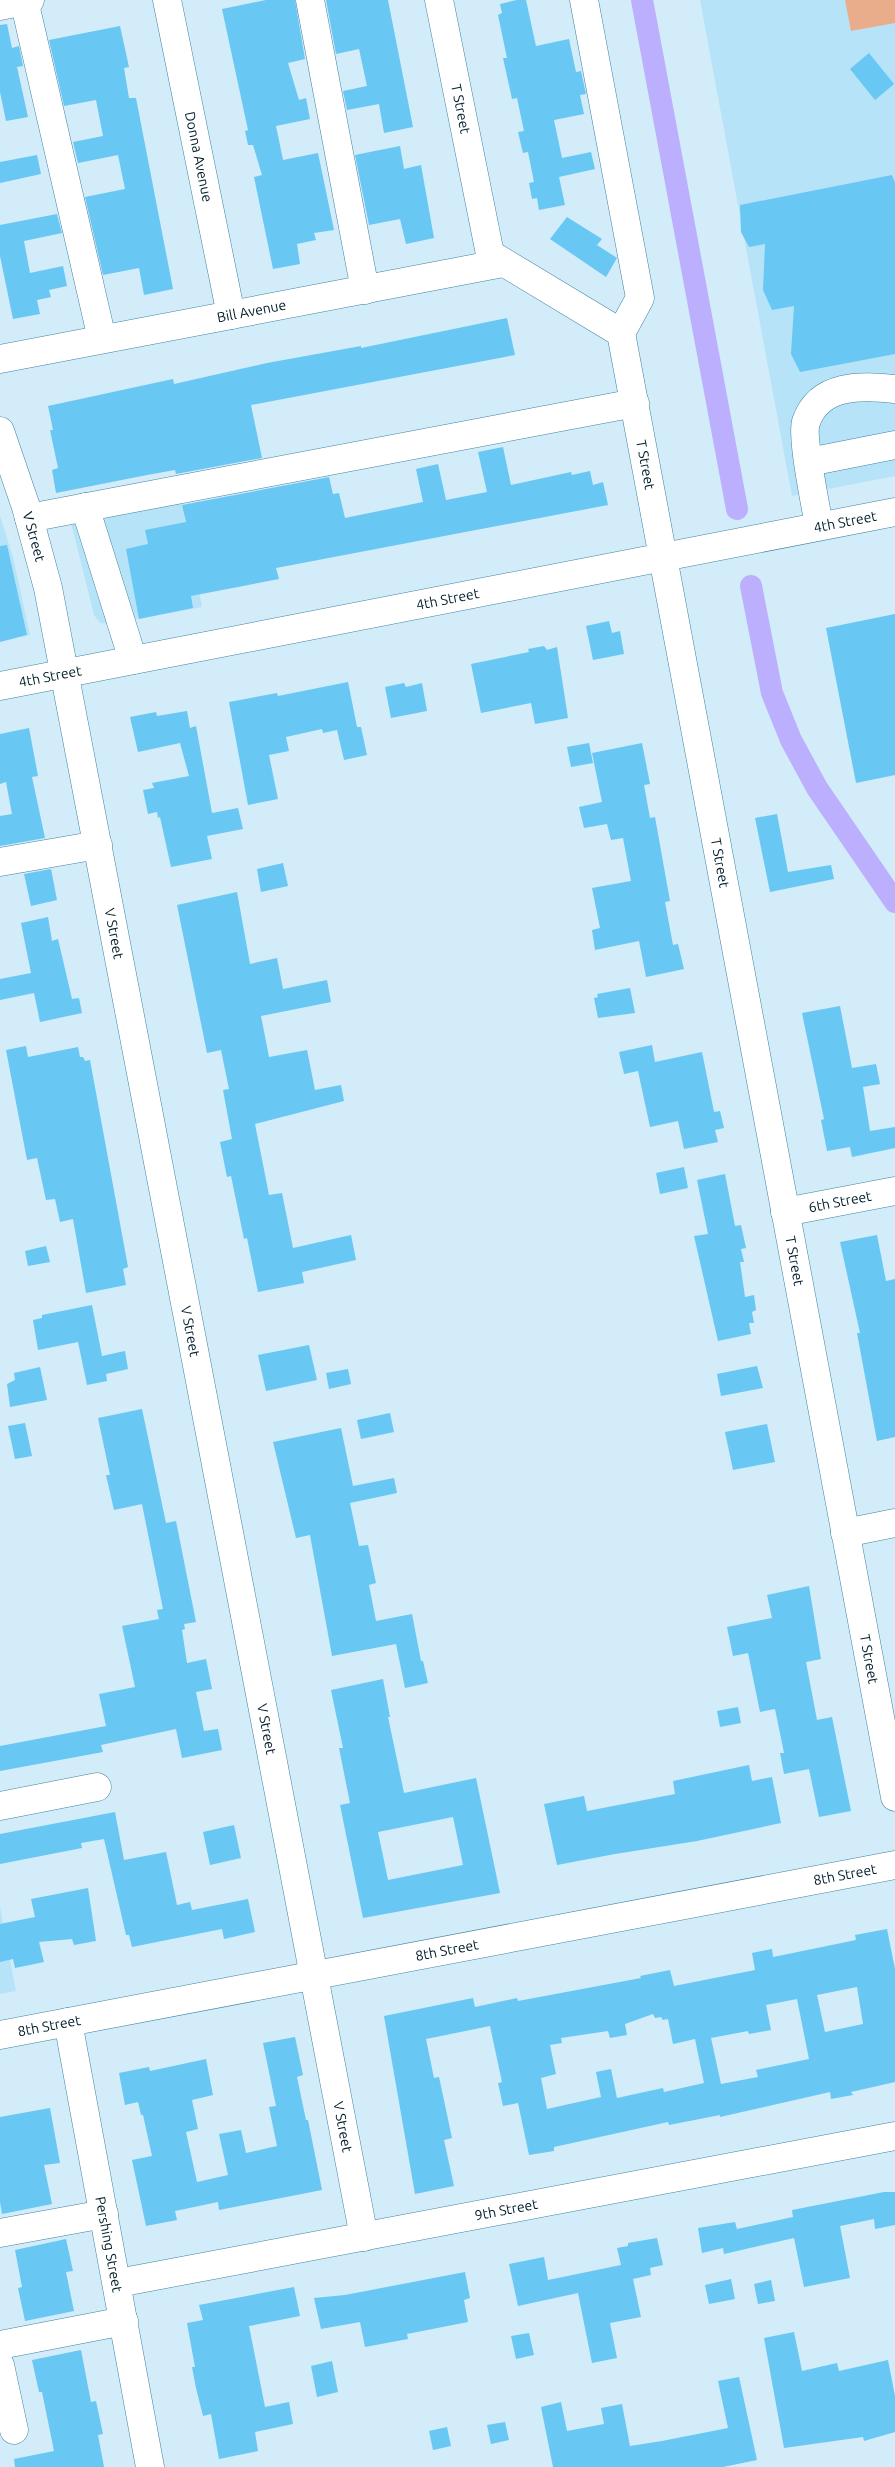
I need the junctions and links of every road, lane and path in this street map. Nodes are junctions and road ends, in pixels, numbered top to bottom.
1 (166, 0) edge
2 (310, 0) edge
3 (440, 0) edge
4 (584, 0) edge
5 (19, 2) edge
6 (503, 263) junction
7 (365, 290) junction
8 (231, 315) junction
9 (621, 333) junction
10 (102, 339) junction
11 (0, 359) edge
12 (895, 389) edge
13 (635, 403) junction
14 (0, 431) edge
15 (895, 445) edge
16 (809, 462) junction
17 (85, 508) junction
18 (895, 512) edge
19 (29, 518) junction
20 (819, 526) junction
21 (664, 555) junction
22 (133, 660) junction
23 (65, 673) junction
24 (0, 686) edge
25 (98, 845) junction
26 (0, 862) edge
27 (895, 1191) edge
28 (785, 1212) junction
29 (895, 1523) edge
30 (845, 1533) junction
31 (97, 1787) dead end
32 (895, 1797) edge
33 (0, 1806) edge
34 (895, 1865) edge
35 (315, 1975) junction
36 (68, 2022) junction
37 (0, 2035) edge
38 (895, 2136) edge
39 (104, 2214) junction
40 (0, 2232) edge
41 (364, 2237) junction
42 (118, 2283) junction
43 (124, 2321) junction
44 (0, 2345) edge
45 (0, 2365) edge
46 (14, 2430) dead end
47 (150, 2467) edge

1 - 8 street, Donna Avenue
2 - 7 street
3 - 6 street, T Street
4 - 9 street
5 - 10 street
6 - 7 street, Bill Avenue
6 - 9 street, T Street
7 - 8 street, Bill Avenue
8 - 10 street, Bill Avenue
9 - 13 street, T Street
10 - 11 street, Bill Avenue
12 - 16 street
13 - 17 street
13 - 21 street, T Street
14 - 19 street, V Street
15 - 16 street
16 - 20 street
17 - 19 street
17 - 22 street
18 - 20 street, 4th Street
19 - 23 street, V Street
20 - 21 street, 4th Street
21 - 22 street, 4th Street
21 - 28 street, T Street
22 - 23 street, 4th Street
23 - 24 street, 4th Street
23 - 25 street, V Street
25 - 26 street
25 - 35 street, V Street
27 - 28 street, 6th Street
28 - 30 street, T Street
29 - 30 street
30 - 32 street, T Street
31 - 33 street
34 - 35 street, 8th Street
35 - 36 street, 8th Street
35 - 41 street, V Street
36 - 37 street, 8th Street
36 - 39 street, Pershing Street
38 - 41 street, 9th Street
39 - 40 street
39 - 42 street, Pershing Street
41 - 42 street, 9th Street
42 - 43 street, Pershing Street
43 - 44 street
43 - 47 street, Pershing Street
45 - 46 street

